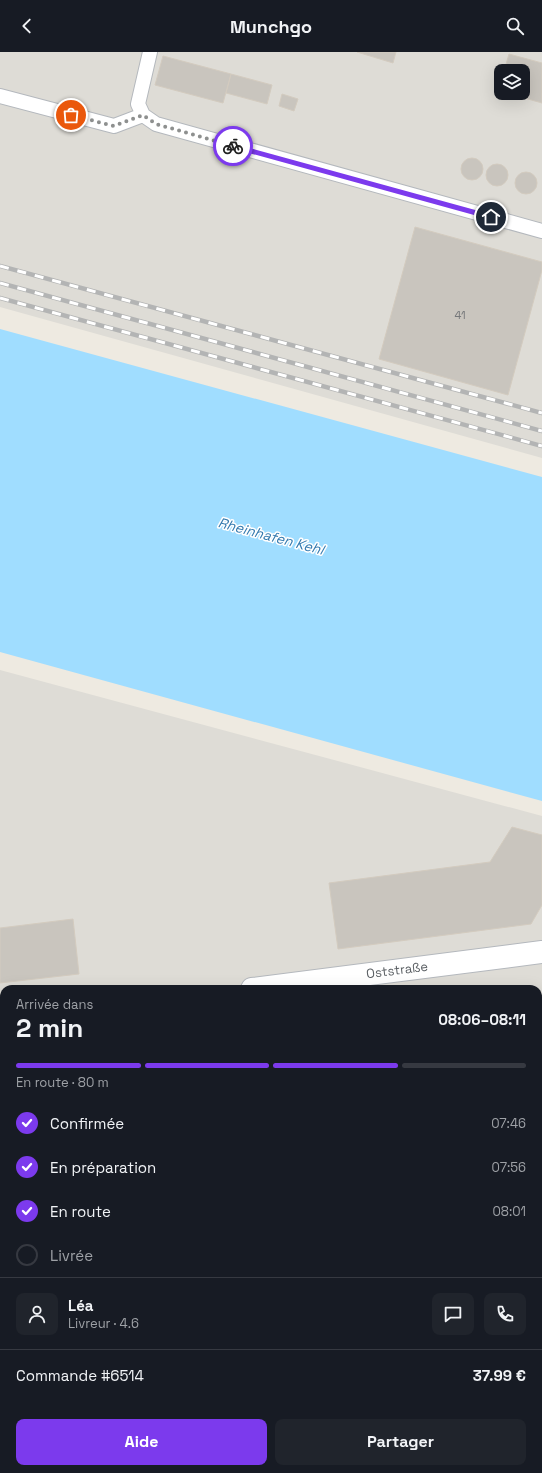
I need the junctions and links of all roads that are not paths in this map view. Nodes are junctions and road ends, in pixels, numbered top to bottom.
1 (150, 52) edge
2 (0, 96) edge
3 (143, 115) junction
4 (542, 231) edge
5 (542, 952) edge
6 (283, 985) edge

1 - 3 lane
2 - 3 lane
3 - 4 lane
5 - 6 street, Oststraße

